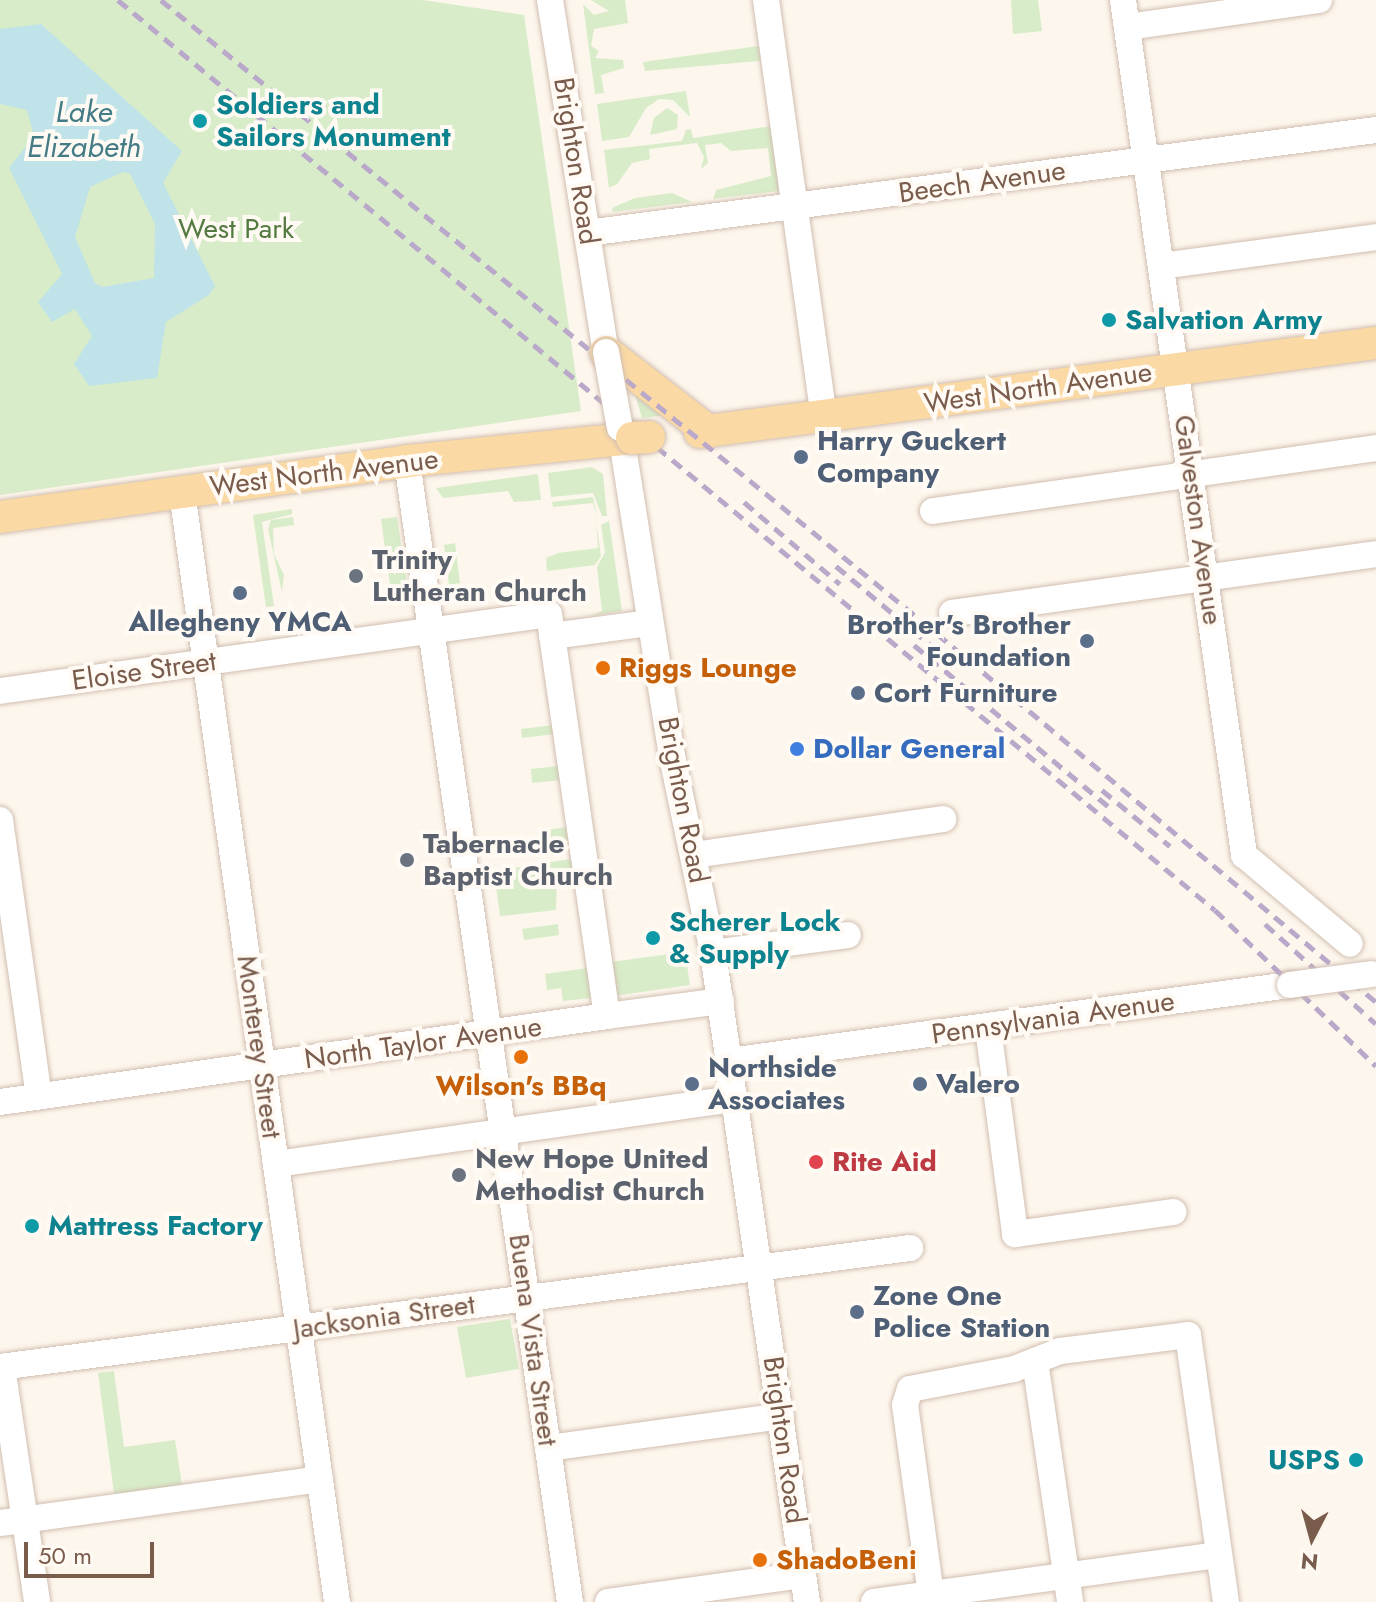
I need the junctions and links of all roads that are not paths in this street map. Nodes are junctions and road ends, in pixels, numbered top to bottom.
1 (550, 0) edge
2 (766, 0) edge
3 (1123, 0) edge
4 (1319, 0) edge
5 (1127, 27) junction
6 (1376, 130) edge
7 (1148, 160) junction
8 (794, 207) junction
9 (587, 233) junction
10 (1376, 237) edge
11 (1162, 266) junction
12 (1376, 343) edge
13 (605, 347) junction
14 (1177, 370) junction
15 (824, 416) junction
16 (630, 436) junction
17 (1376, 448) edge
18 (407, 461) junction
19 (1193, 474) junction
20 (182, 492) junction
21 (933, 511) dead end
22 (0, 517) edge
23 (1376, 554) edge
24 (1207, 578) junction
25 (952, 613) dead end
26 (650, 623) junction
27 (432, 631) junction
28 (552, 636) junction
29 (205, 663) junction
30 (0, 691) edge
31 (943, 819) dead end
32 (0, 820) edge
33 (694, 855) junction
34 (848, 935) dead end
35 (1350, 944) dead end
36 (713, 953) junction
37 (1374, 974) edge
38 (721, 1001) junction
39 (607, 1016) junction
40 (988, 1028) junction
41 (489, 1034) junction
42 (729, 1061) junction
43 (262, 1066) junction
44 (39, 1096) junction
45 (735, 1099) junction
46 (0, 1102) edge
47 (503, 1132) junction
48 (276, 1164) junction
49 (1173, 1212) dead end
50 (910, 1248) dead end
51 (759, 1268) junction
52 (527, 1298) junction
53 (299, 1328) junction
54 (1035, 1361) junction
55 (1, 1367) edge
56 (781, 1416) junction
57 (548, 1448) junction
58 (320, 1479) junction
59 (12, 1522) edge
60 (1219, 1555) junction
61 (803, 1575) junction
62 (1066, 1576) junction
63 (932, 1598) edge
64 (37, 1602) edge
65 (337, 1602) edge
66 (570, 1602) edge
67 (608, 1602) edge
68 (807, 1602) edge
69 (874, 1602) edge
70 (1070, 1602) edge
71 (1226, 1602) edge

1 - 9 street, Brighton Road
2 - 8 street
3 - 5 street, Galveston Avenue
4 - 5 street
5 - 7 street, Galveston Avenue
6 - 7 street, Beech Avenue
7 - 8 street, Beech Avenue
7 - 11 street, Galveston Avenue
8 - 9 street, Beech Avenue
8 - 15 street
9 - 13 street, Brighton Road
10 - 11 street
11 - 14 street, Galveston Avenue
12 - 14 main road, West North Avenue
13 - 15 main road, West North Avenue
13 - 16 street, Brighton Road, bridge
14 - 15 main road, West North Avenue
14 - 19 street, Galveston Avenue
16 - 18 main road, West North Avenue
16 - 26 street, Brighton Road
17 - 19 street
18 - 20 main road, West North Avenue
18 - 27 street, Buena Vista Street
19 - 21 street
19 - 24 street, Galveston Avenue
20 - 22 main road, West North Avenue
20 - 29 street, Monterey Street
23 - 24 street
24 - 25 street
24 - 35 street, Galveston Avenue
26 - 28 street
26 - 33 street, Brighton Road
27 - 28 street, Eloise Street
27 - 29 street, Eloise Street
27 - 41 street, Buena Vista Street
28 - 39 street
29 - 30 street, Eloise Street
29 - 43 street, Monterey Street
31 - 33 street
32 - 44 street
33 - 36 street, Brighton Road
34 - 36 street
36 - 38 street, Brighton Road
37 - 40 street, Pennsylvania Avenue, bridge
38 - 39 street, North Taylor Avenue
38 - 42 street, Brighton Road
39 - 41 street, North Taylor Avenue
40 - 42 street, Pennsylvania Avenue
40 - 49 street
41 - 43 street, North Taylor Avenue
41 - 47 street, Buena Vista Street
42 - 45 street, Brighton Road
43 - 44 street, North Taylor Avenue
43 - 48 street, Monterey Street
44 - 46 street, North Taylor Avenue
45 - 47 street
45 - 51 street, Brighton Road
47 - 48 street
47 - 52 street, Buena Vista Street
48 - 53 street, Monterey Street
50 - 51 street, Jacksonia Street
51 - 52 street, Jacksonia Street
51 - 56 street, Brighton Road
52 - 53 street, Jacksonia Street
52 - 57 street, Buena Vista Street
53 - 55 street, Jacksonia Street
53 - 58 street, Monterey Street
54 - 60 street
54 - 62 street
54 - 63 street
55 - 59 street
56 - 57 street
56 - 61 street, Brighton Road
57 - 66 street, Buena Vista Street
58 - 59 street
58 - 65 street, Monterey Street
59 - 64 street
60 - 62 street
60 - 71 street
61 - 67 street
61 - 68 street, Brighton Road
62 - 63 street
62 - 70 street
63 - 69 street

